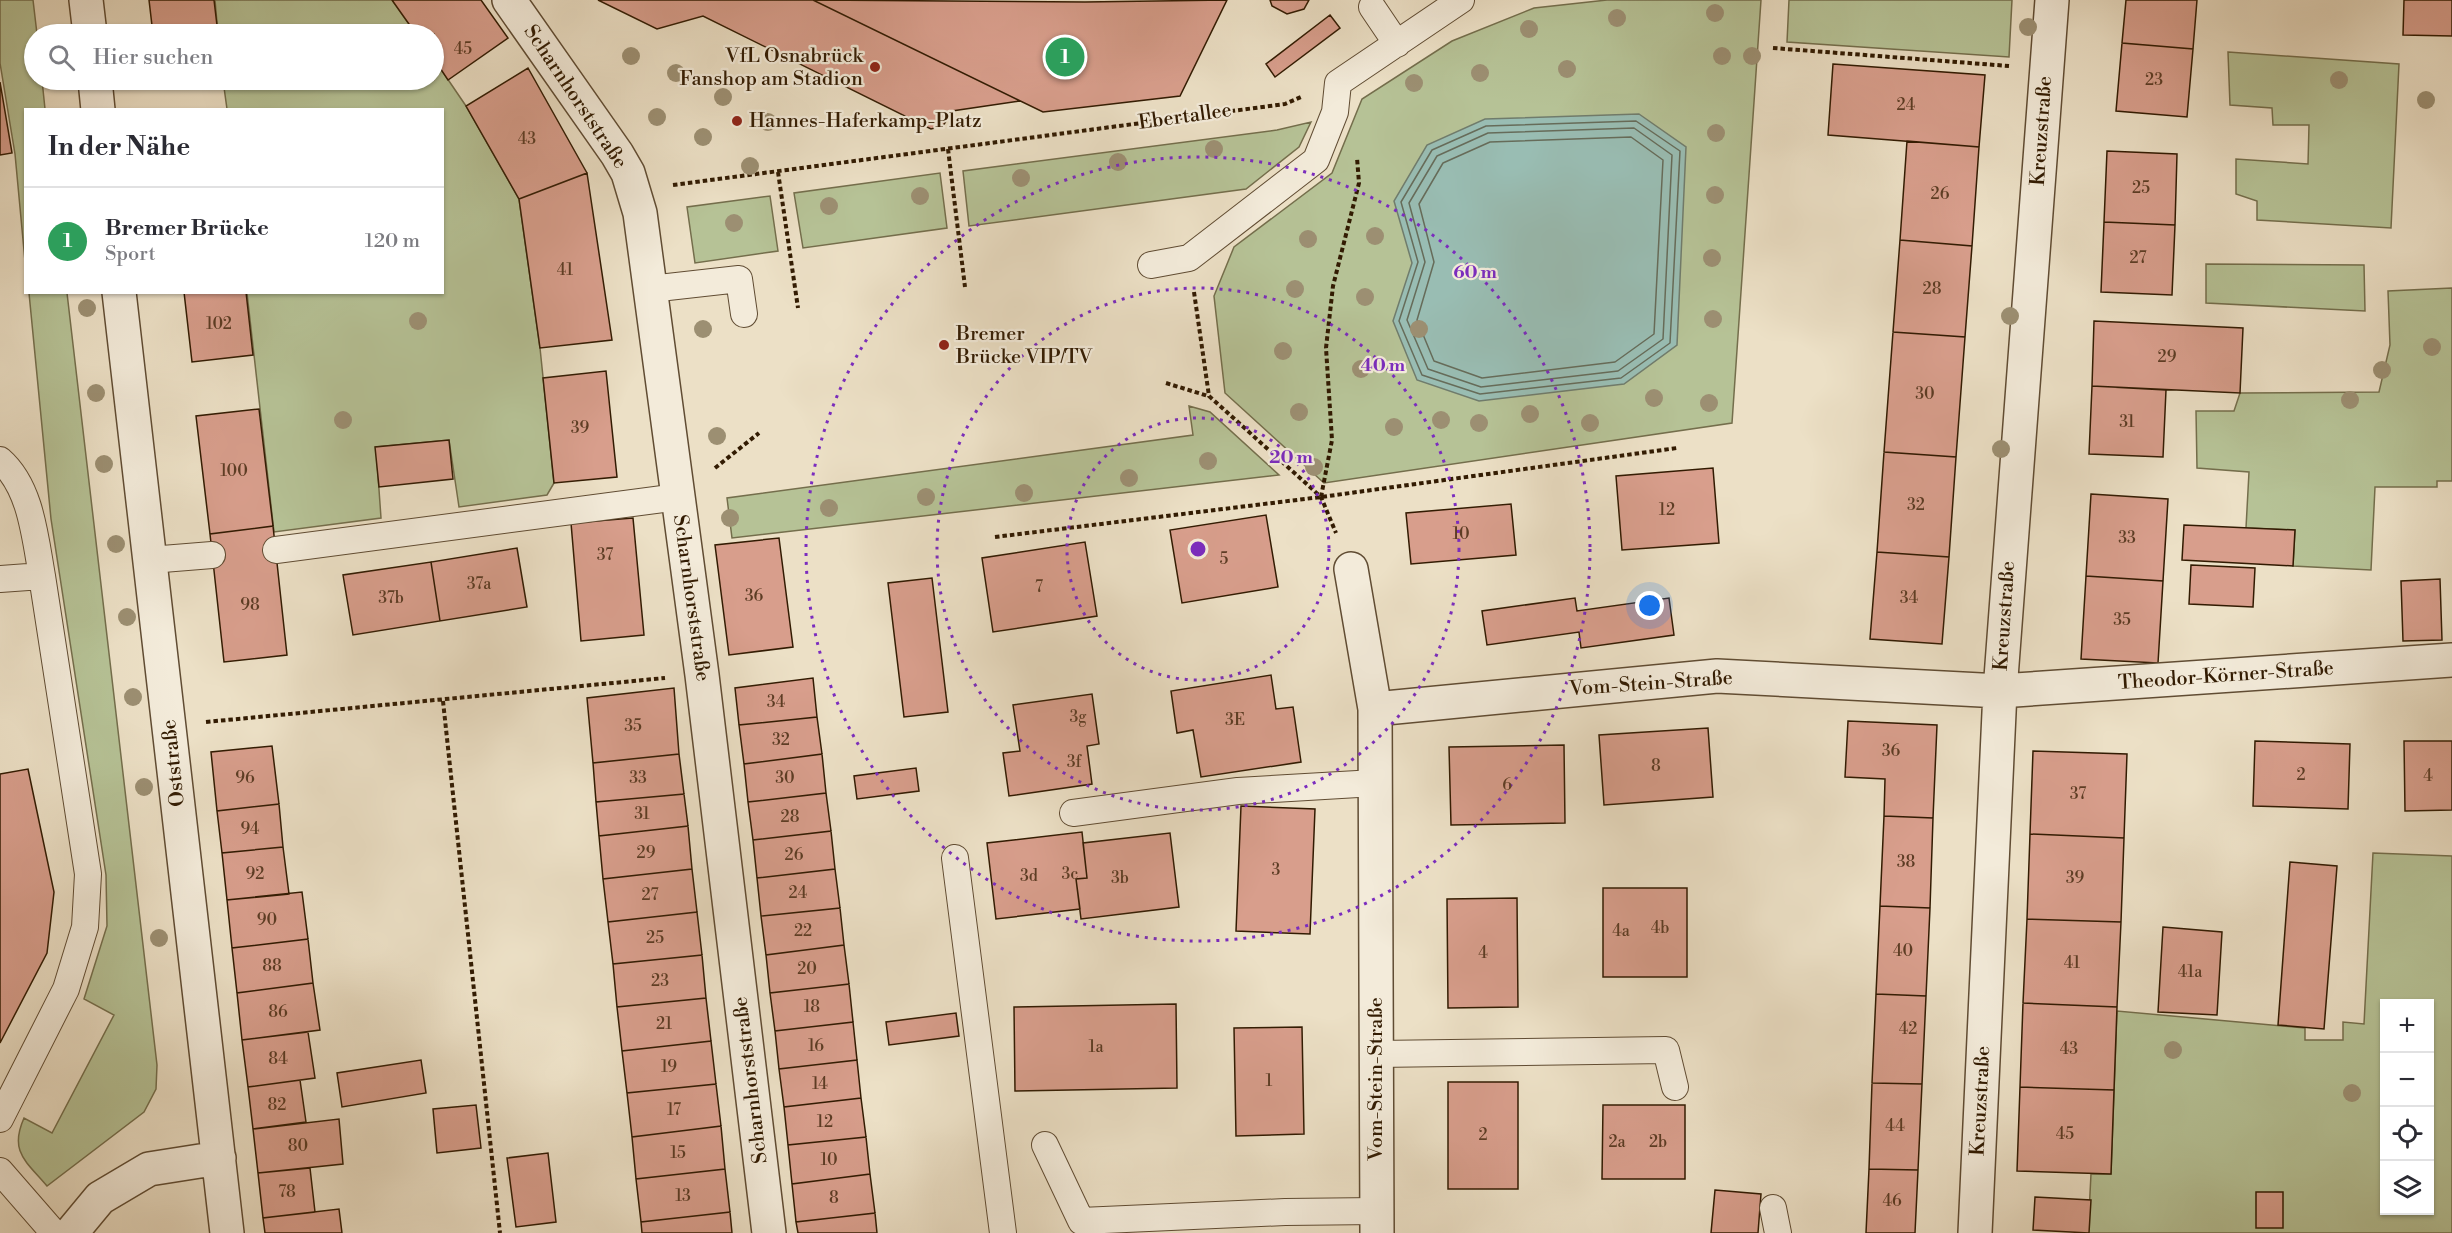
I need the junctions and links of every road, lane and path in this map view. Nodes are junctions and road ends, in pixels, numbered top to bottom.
1 (86, 0) edge
2 (509, 0) edge
3 (1461, 0) edge
4 (2052, 0) edge
5 (1372, 7) dead end
6 (89, 24) edge
7 (1397, 44) junction
8 (1773, 48) dead end
9 (2046, 69) junction
10 (1338, 83) junction
11 (96, 90) edge
12 (98, 108) edge
13 (1335, 111) junction
14 (948, 149) junction
15 (778, 172) junction
16 (636, 196) junction
17 (1190, 258) junction
18 (1151, 265) dead end
19 (965, 287) dead end
20 (650, 289) junction
21 (119, 294) edge
22 (798, 308) dead end
23 (744, 314) dead end
24 (1166, 383) dead end
25 (1209, 396) junction
26 (759, 433) dead end
27 (1677, 448) dead end
28 (0, 460) edge
29 (678, 497) junction
30 (1321, 497) junction
31 (995, 537) dead end
32 (276, 550) dead end
33 (212, 555) dead end
34 (150, 560) junction
35 (1351, 569) dead end
36 (42, 576) junction
37 (0, 579) edge
38 (2452, 660) edge
39 (702, 675) junction
40 (2000, 691) junction
41 (443, 701) junction
42 (1375, 709) junction
43 (170, 725) junction
44 (1375, 783) junction
45 (1073, 813) dead end
46 (955, 858) dead end
47 (1376, 1054) junction
48 (1675, 1087) dead end
49 (0, 1119) edge
50 (1045, 1144) dead end
51 (219, 1158) junction
52 (0, 1171) edge
53 (1773, 1208) dead end
54 (1377, 1222) edge
55 (54, 1233) edge
56 (71, 1233) edge
57 (227, 1233) edge
58 (500, 1233) edge
59 (769, 1233) edge
60 (1003, 1233) edge
61 (1778, 1233) edge
62 (1975, 1233) edge

1 - 6 street
2 - 16 street, Scharnhorststraße
3 - 7 lane
4 - 9 street, Kreuzstraße
5 - 7 lane
7 - 10 lane
8 - 9 path
9 - 40 street, Kreuzstraße
10 - 13 lane
10 - 14 path, Ebertallee
11 - 12 street
13 - 17 lane
13 - 30 path
14 - 15 path, Ebertallee
14 - 19 path
15 - 16 path
15 - 22 path
16 - 20 street, Scharnhorststraße
17 - 18 lane
17 - 25 path
20 - 23 lane
20 - 29 street, Scharnhorststraße
21 - 34 street, Oststraße
24 - 25 path
25 - 30 path
26 - 29 path
27 - 30 path
28 - 36 lane
29 - 32 lane
29 - 39 street, Scharnhorststraße
30 - 31 path
33 - 34 lane
34 - 43 street, Oststraße
35 - 42 street, Vom-Stein-Straße
36 - 37 lane
36 - 49 lane
38 - 40 street, Theodor-Körner-Straße
39 - 41 path
39 - 59 street, Scharnhorststraße
40 - 42 street, Vom-Stein-Straße
40 - 62 street, Kreuzstraße
41 - 43 path
41 - 58 path
42 - 44 street, Vom-Stein-Straße
43 - 51 street, Oststraße
44 - 45 lane
44 - 47 street, Vom-Stein-Straße
46 - 60 lane
47 - 48 lane
47 - 54 street, Vom-Stein-Straße
50 - 54 lane
51 - 56 street
51 - 57 street, Oststraße
52 - 55 lane
53 - 61 lane

